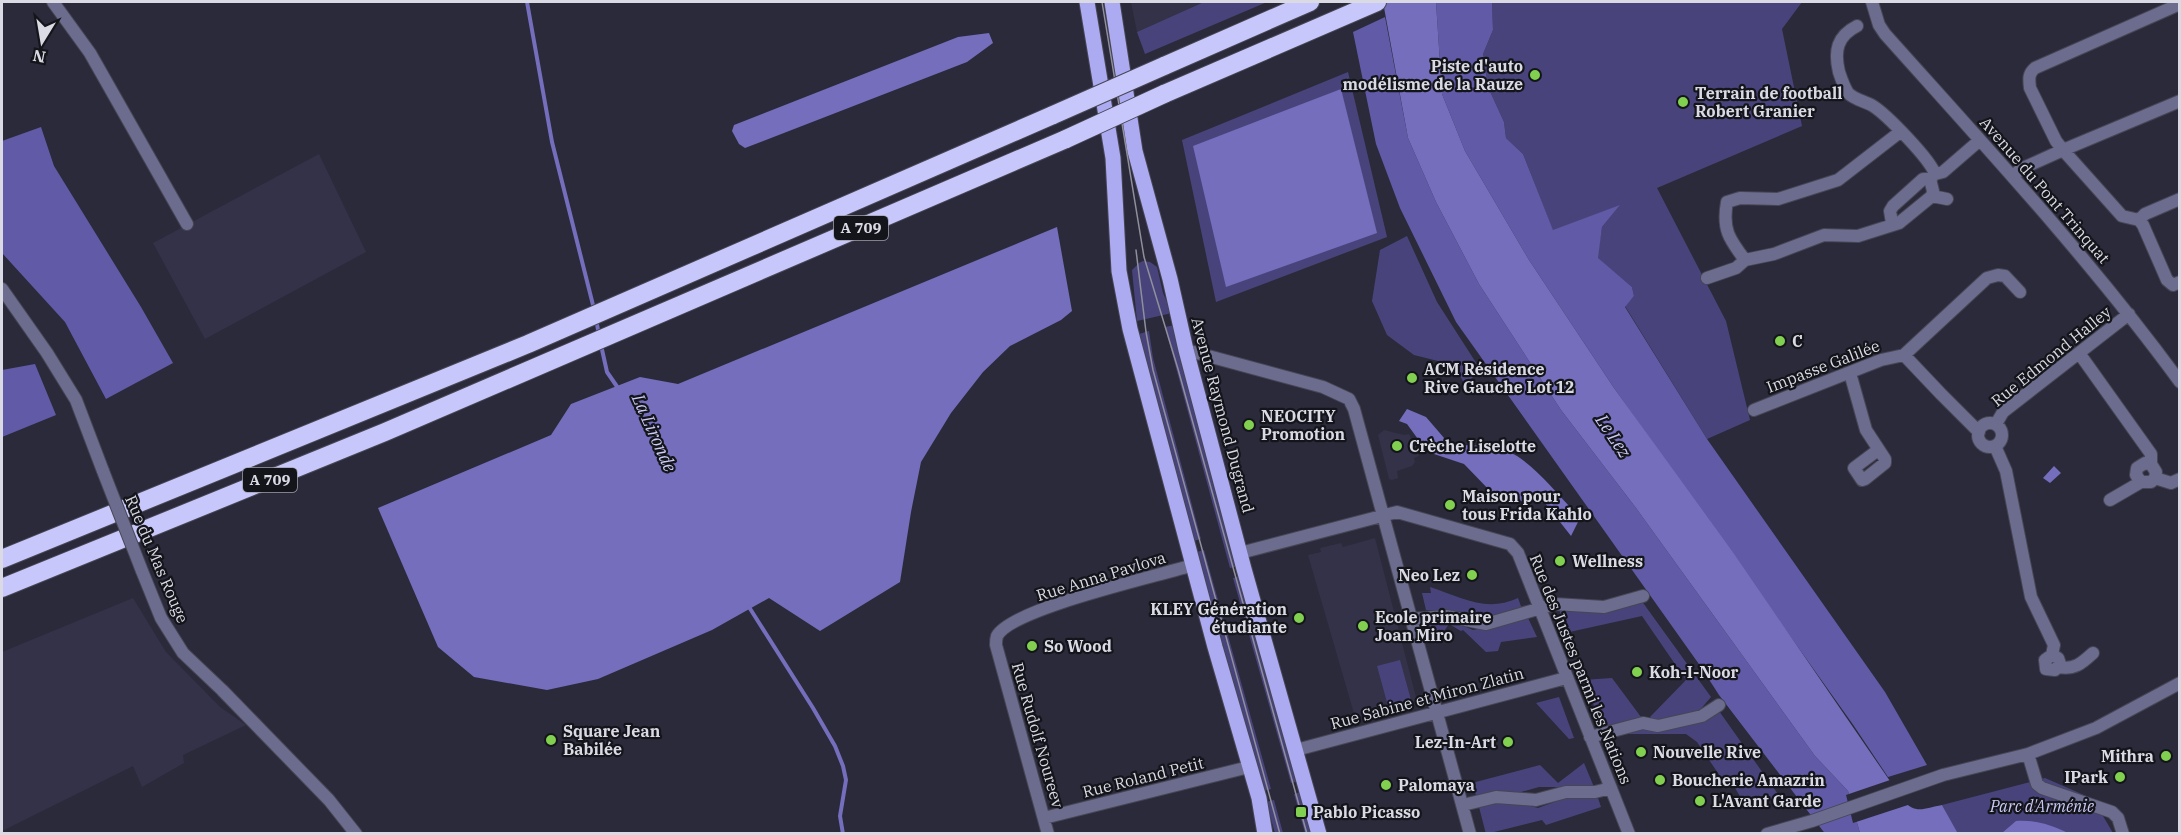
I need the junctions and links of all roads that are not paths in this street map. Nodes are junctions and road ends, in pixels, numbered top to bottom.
1 (53, 2) edge
2 (1087, 2) edge
3 (1112, 2) edge
4 (1310, 2) edge
5 (1377, 2) edge
6 (1872, 2) edge
7 (2180, 4) edge
8 (1857, 26) dead end
9 (2180, 101) edge
10 (1900, 132) junction
11 (1980, 140) junction
12 (2063, 150) junction
13 (2013, 176) junction
14 (1932, 177) junction
15 (1932, 196) junction
16 (1947, 199) dead end
17 (2180, 199) edge
18 (2139, 220) junction
19 (1892, 223) junction
20 (187, 224) dead end
21 (1745, 260) junction
22 (1707, 278) dead end
23 (2180, 282) edge
24 (2, 289) edge
25 (2020, 292) dead end
26 (2129, 314) junction
27 (1186, 350) junction
28 (2079, 353) junction
29 (1904, 355) junction
30 (1850, 373) junction
31 (2180, 382) edge
32 (1754, 410) dead end
33 (1996, 424) junction
34 (1979, 432) junction
35 (1995, 446) junction
36 (1878, 450) dead end
37 (2151, 464) junction
38 (2155, 478) junction
39 (2180, 479) edge
40 (2141, 482) junction
41 (2110, 500) dead end
42 (1384, 514) junction
43 (1240, 553) junction
44 (2, 559) edge
45 (1193, 565) junction
46 (2, 588) edge
47 (1643, 596) dead end
48 (1539, 608) junction
49 (1413, 619) junction
50 (996, 645) joint
51 (2092, 653) dead end
52 (1566, 678) junction
53 (2180, 683) edge
54 (1719, 705) dead end
55 (1438, 712) junction
56 (1590, 737) junction
57 (1296, 750) junction
58 (2028, 754) junction
59 (1249, 767) junction
60 (1611, 788) junction
61 (1462, 805) junction
62 (1044, 818) junction
63 (1265, 831) edge
64 (356, 834) edge
65 (1048, 834) edge
66 (1319, 834) edge
67 (1470, 834) edge
68 (1629, 834) edge
69 (1767, 834) edge
70 (2123, 834) edge

1 - 20 street
2 - 45 main road
3 - 27 main road, Avenue Raymond Dugrand
4 - 44 highway, A 709, bridge
5 - 46 highway, A 709, bridge
6 - 11 street, Avenue du Pont Trinquat
7 - 12 street
8 - 10 street
9 - 12 street
10 - 14 street
10 - 21 street
11 - 13 street, Avenue du Pont Trinquat
11 - 14 street
12 - 13 street
12 - 18 street
13 - 26 street, Avenue du Pont Trinquat
14 - 15 street
14 - 19 street
15 - 16 street
15 - 19 street
17 - 18 street
18 - 23 street
19 - 21 street
21 - 22 street
24 - 64 street, Rue du Mas Rouge, bridge
25 - 29 street
26 - 28 street, Rue Edmond Halley
26 - 31 street, Avenue du Pont Trinquat
27 - 42 street
27 - 43 main road, Avenue Raymond Dugrand
28 - 33 street, Rue Edmond Halley
28 - 37 street
29 - 30 street, Impasse Galilée
29 - 34 street
30 - 32 street, Impasse Galilée
30 - 36 street
33 - 34 street
33 - 35 street
34 - 35 street
35 - 51 street
37 - 38 street
37 - 40 street
38 - 39 street
38 - 40 street
40 - 41 street
42 - 43 street, Rue des Justes parmi les Nations
42 - 48 street, Rue des Justes parmi les Nations
42 - 49 street
43 - 57 main road, Avenue Raymond Dugrand
45 - 50 street, Rue Anna Pavlova
45 - 59 main road
47 - 48 street
48 - 49 street
48 - 52 street, Rue des Justes parmi les Nations
49 - 55 street
50 - 62 street, Rue Rudolf Noureev
52 - 55 street, Rue Sabine et Miron Zlatin
52 - 56 street, Rue des Justes parmi les Nations
53 - 58 street
54 - 56 street
55 - 57 street, Rue Sabine et Miron Zlatin
55 - 61 street
56 - 60 street, Rue des Justes parmi les Nations
57 - 66 main road, Avenue Raymond Dugrand
58 - 69 street
58 - 70 street
59 - 62 street, Rue Roland Petit
59 - 63 main road
60 - 61 street
60 - 68 street, Rue des Justes parmi les Nations
61 - 67 street
62 - 65 street, Rue Rudolf Noureev

